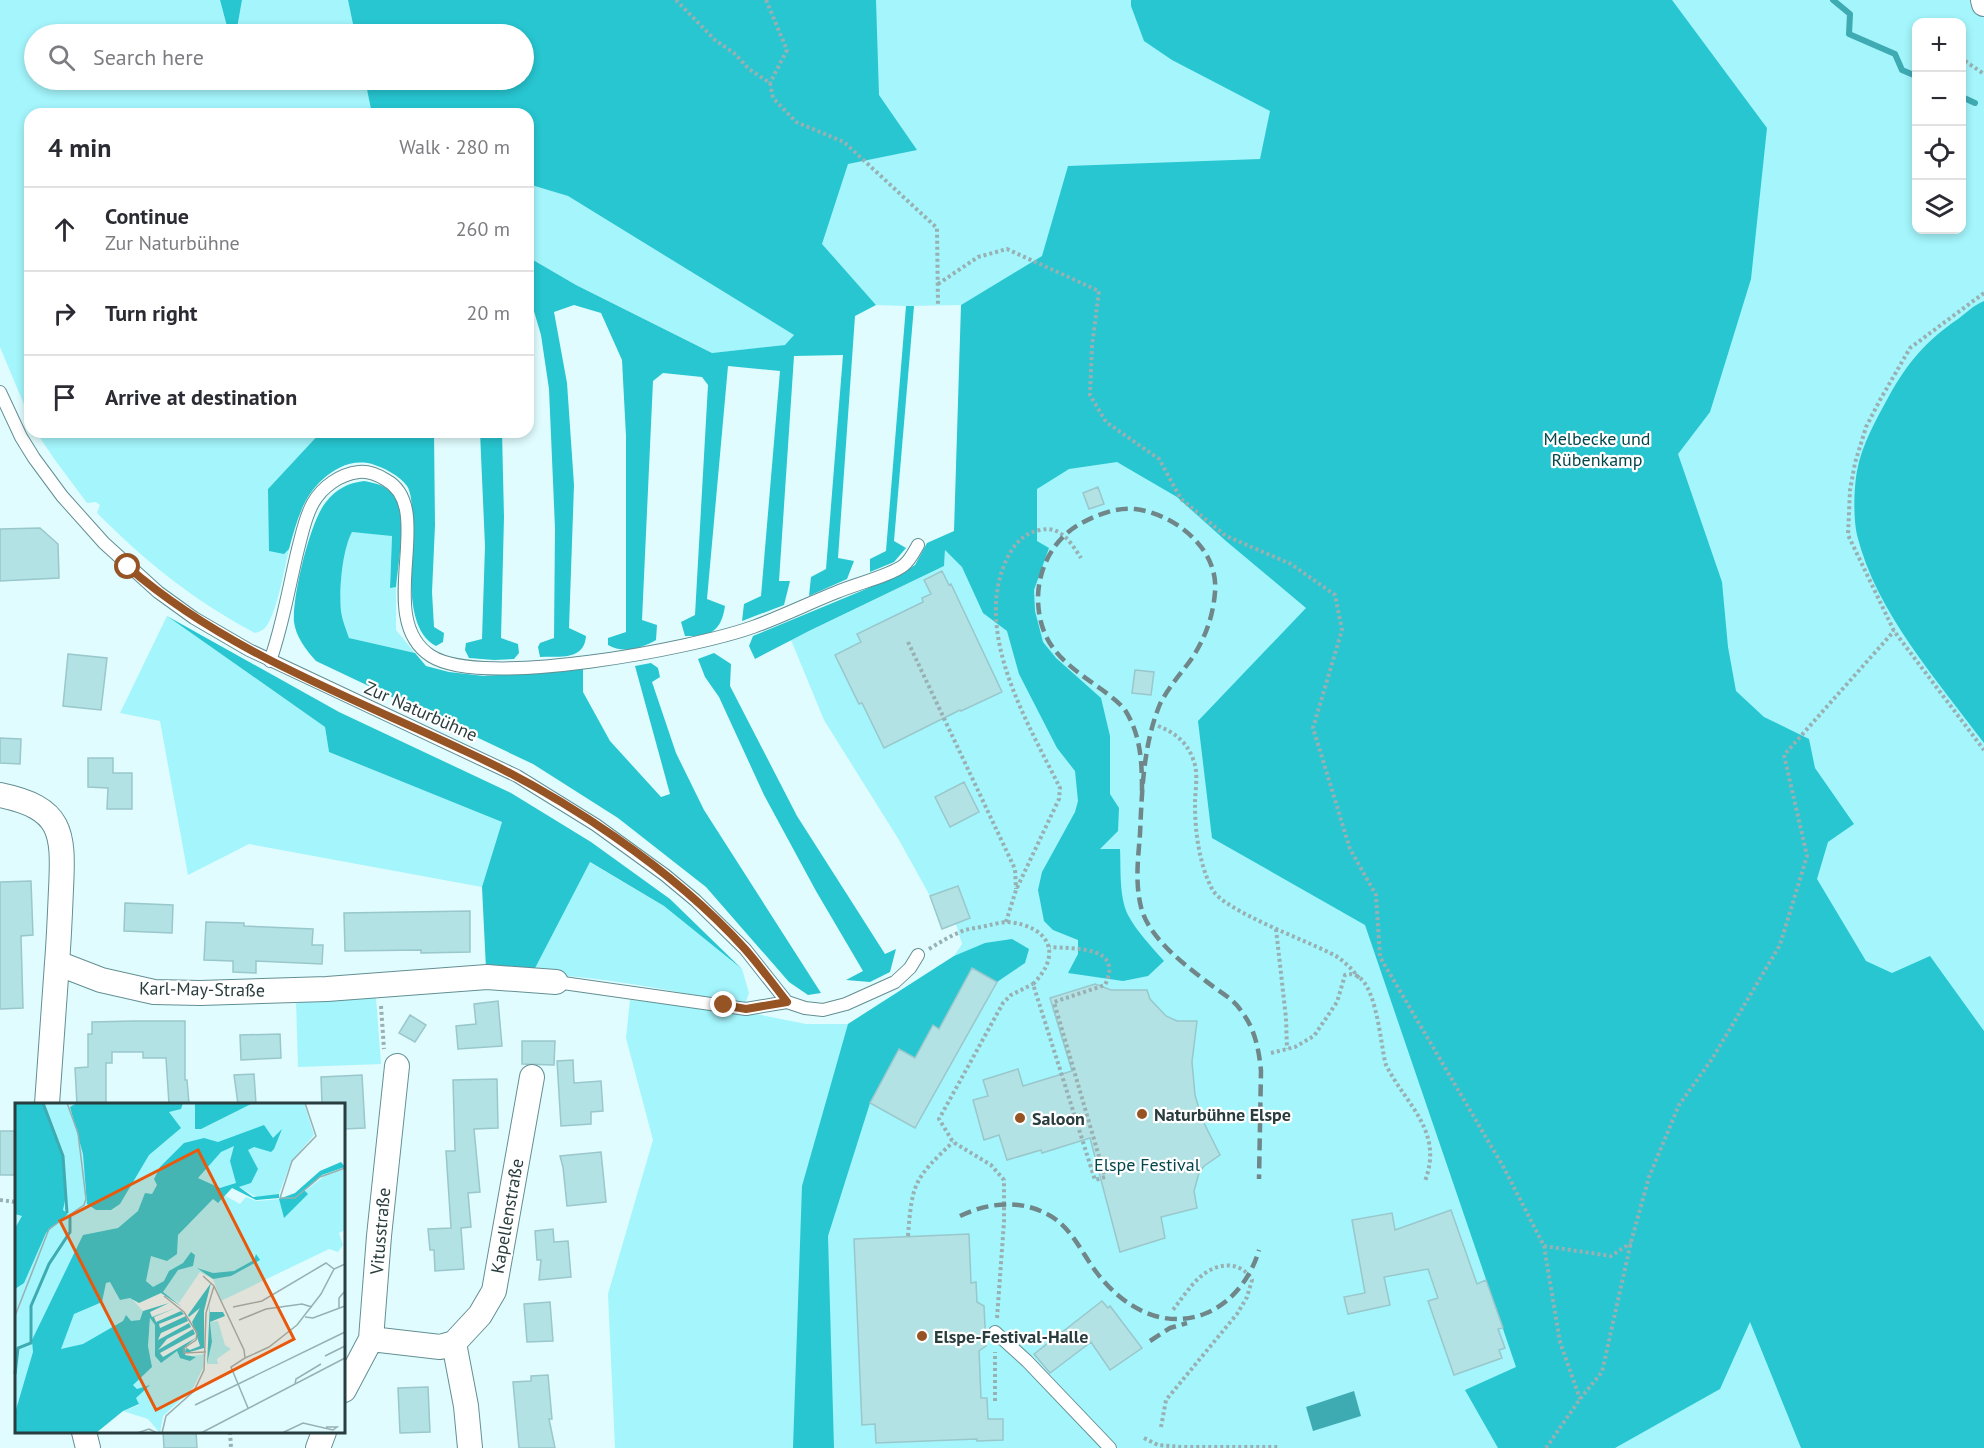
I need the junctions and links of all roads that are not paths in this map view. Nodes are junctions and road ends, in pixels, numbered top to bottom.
1 (0, 392) edge
2 (918, 545) dead end
3 (270, 661) junction
4 (0, 795) edge
5 (918, 955) road end
6 (57, 963) junction
7 (556, 982) joint
8 (787, 1002) junction
9 (397, 1066) road end
10 (532, 1077) dead end
11 (47, 1103) edge
12 (996, 1332) road end
13 (371, 1339) junction
14 (454, 1343) junction
15 (345, 1388) edge
16 (84, 1433) edge
17 (323, 1433) edge
18 (88, 1448) edge
19 (318, 1448) edge
20 (470, 1448) edge
21 (1110, 1448) edge

1 - 3 lane, Zur Naturbühne
2 - 3 lane
3 - 8 lane, Zur Naturbühne
4 - 6 street
5 - 8 lane
6 - 7 street, Karl-May-Straße
6 - 11 street
7 - 8 lane
9 - 13 street, Vitusstraße
10 - 14 street, Kapellenstraße
12 - 21 lane
13 - 14 street
13 - 15 street, Vitusstraße
14 - 20 street
16 - 18 street
17 - 19 street

